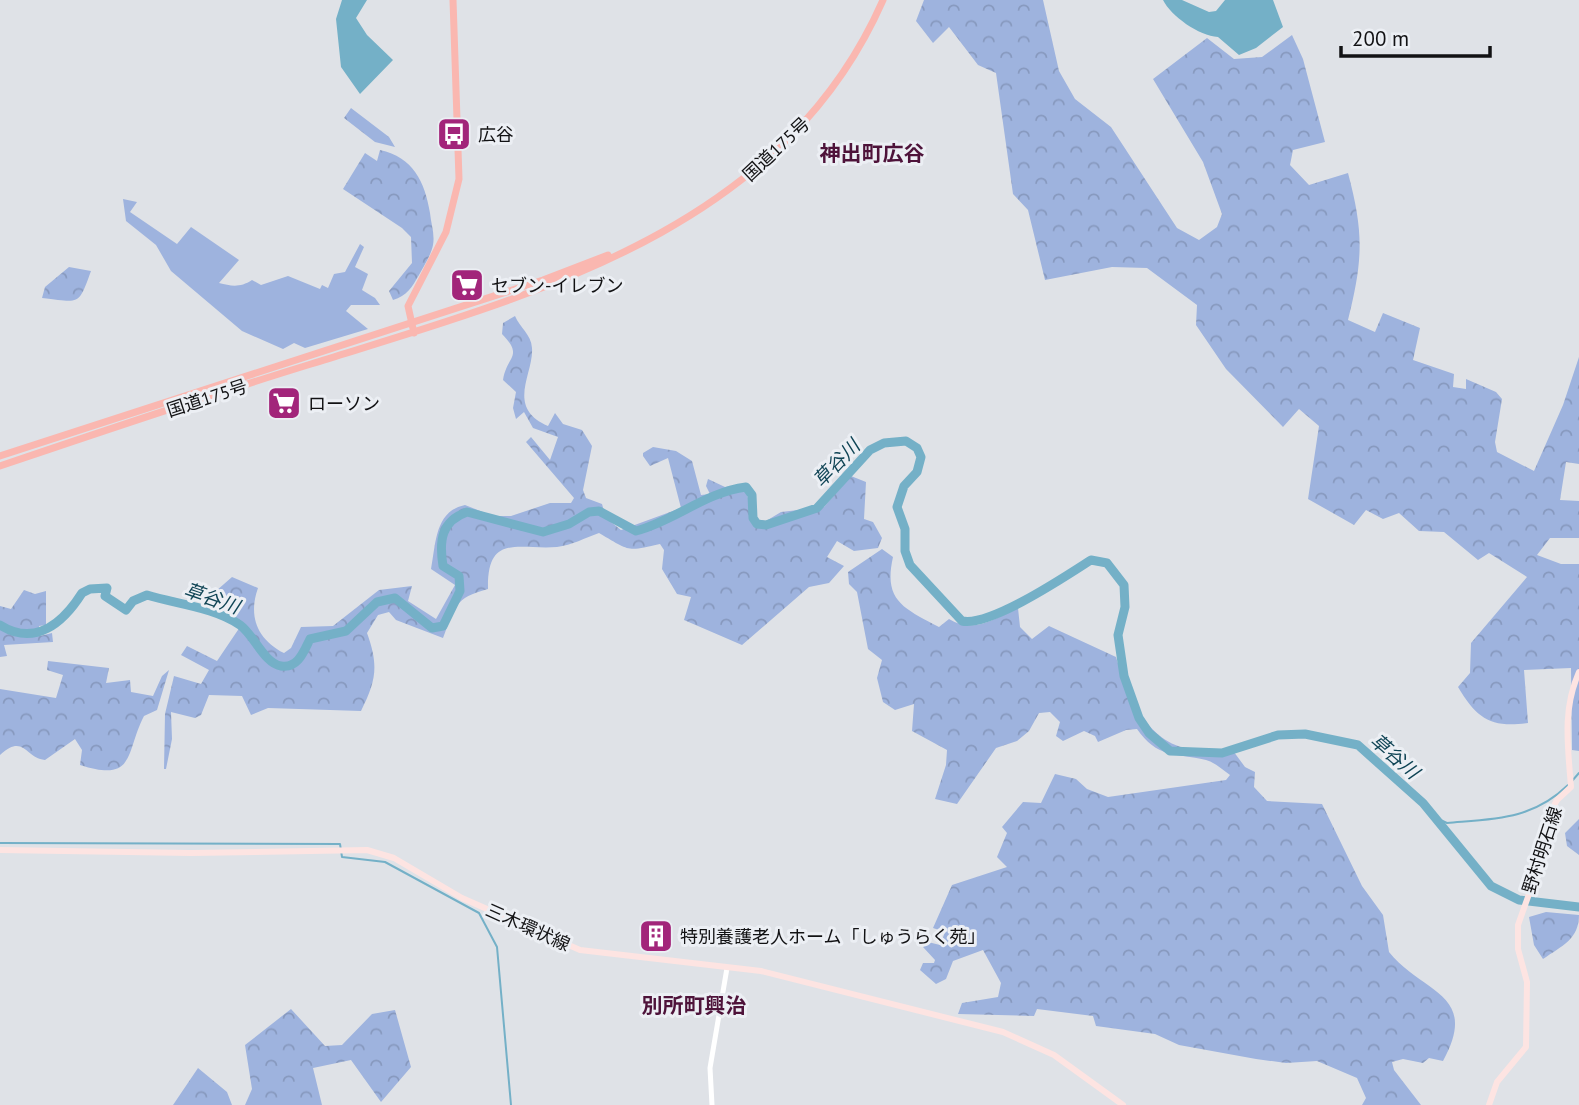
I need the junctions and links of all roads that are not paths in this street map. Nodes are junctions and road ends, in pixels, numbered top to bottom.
1 (453, 0) edge
2 (883, 0) edge
3 (623, 251) junction
4 (410, 320) junction
5 (414, 333) junction
6 (0, 456) edge
7 (0, 466) edge
8 (1579, 671) edge
9 (0, 850) edge
10 (727, 968) junction
11 (712, 1105) edge
12 (1123, 1105) edge
13 (1489, 1105) edge

1 - 4 highway
2 - 3 highway, 国道175号
3 - 4 highway, 国道175号
3 - 5 highway, 国道175号
4 - 5 highway
4 - 6 highway, 国道175号
5 - 7 highway, 国道175号
8 - 13 main road, 野村明石線
9 - 10 main road, 三木環状線
10 - 11 street
10 - 12 main road, 三木環状線

